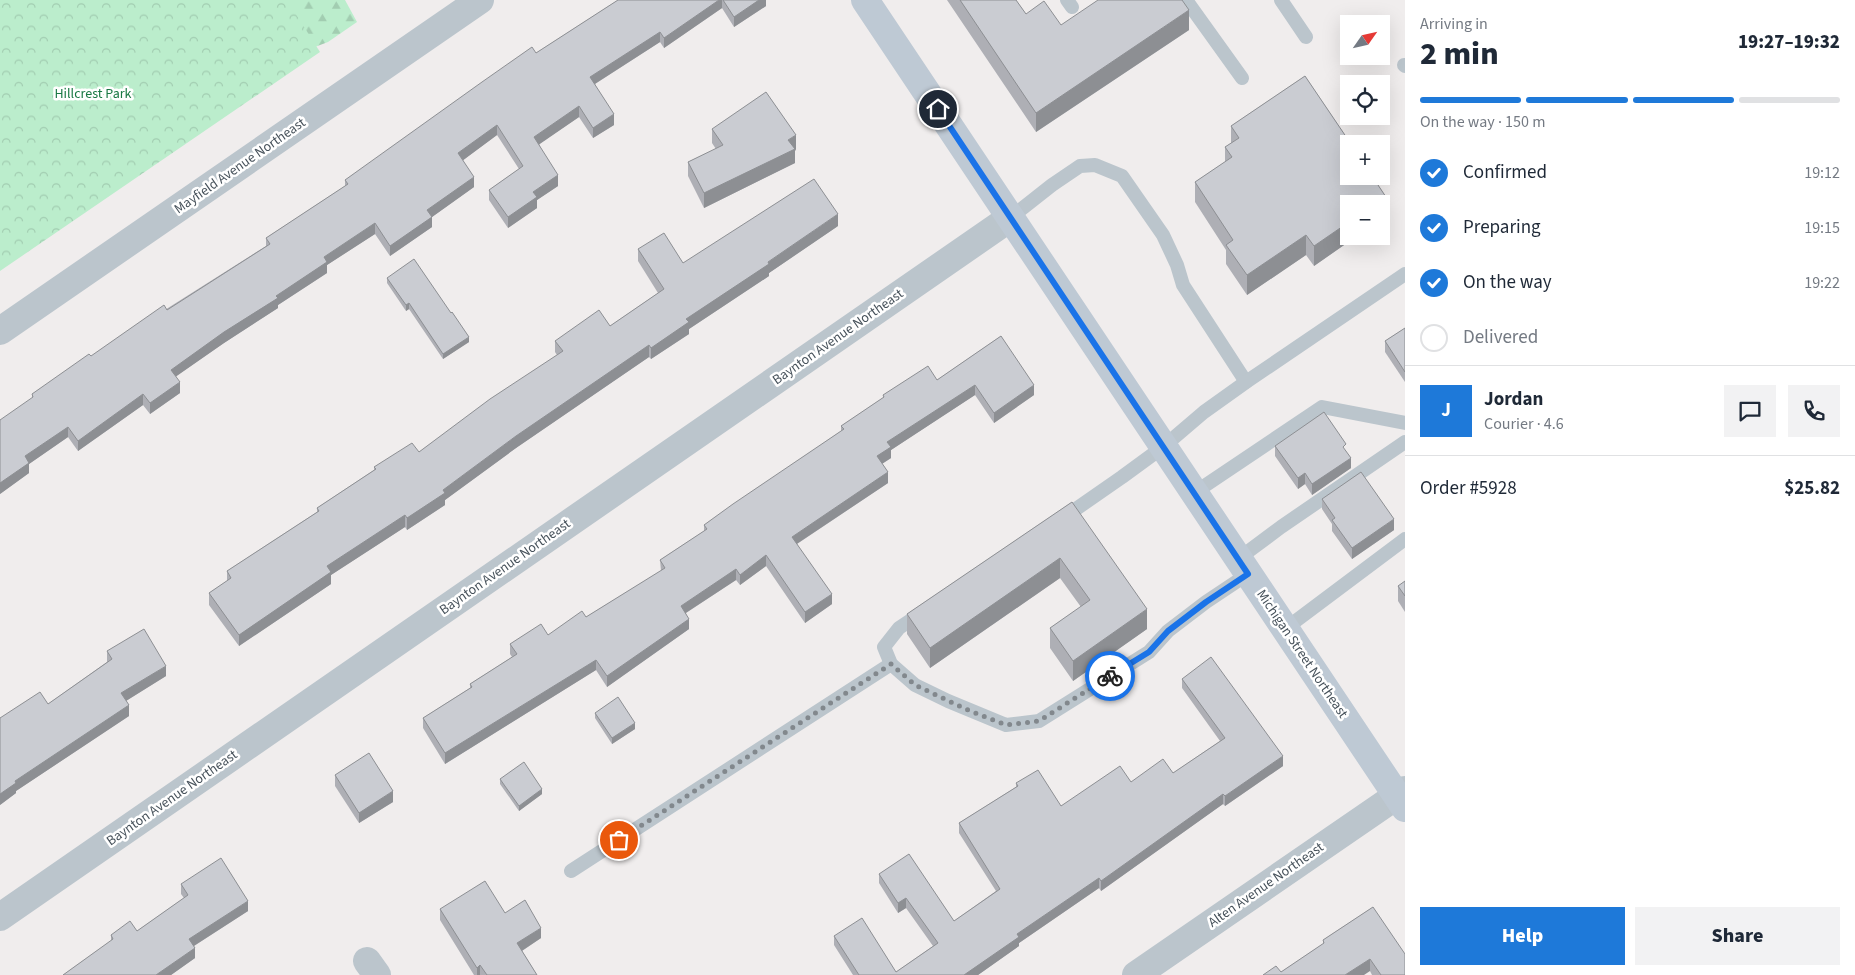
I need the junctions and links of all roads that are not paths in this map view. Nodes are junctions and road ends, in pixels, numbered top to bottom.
1 (480, 0) edge
2 (866, 0) edge
3 (1186, 0) edge
4 (1281, 0) edge
5 (1306, 37) dead end
6 (1242, 78) dead end
7 (1010, 218) junction
8 (1405, 274) edge
9 (0, 331) edge
10 (1246, 382) junction
11 (1405, 423) edge
12 (1405, 442) edge
13 (1163, 447) junction
14 (1194, 493) junction
15 (1048, 528) edge
16 (1405, 539) edge
17 (1243, 566) junction
18 (932, 606) edge
19 (1285, 629) junction
20 (891, 664) junction
21 (1402, 798) edge
22 (571, 871) dead end
23 (0, 917) edge
24 (1136, 975) edge

1 - 9 street, Mayfield Avenue Northeast
2 - 7 main road, Michigan Street Northeast
3 - 6 lane
4 - 5 lane
7 - 10 lane
7 - 13 main road, Michigan Street Northeast
7 - 23 street, Baynton Avenue Northeast
8 - 10 lane
10 - 13 lane
11 - 14 lane
12 - 17 lane
13 - 14 main road, Michigan Street Northeast
13 - 15 lane
14 - 17 main road, Michigan Street Northeast
16 - 19 lane
17 - 19 main road, Michigan Street Northeast
17 - 20 lane
18 - 20 lane
19 - 21 main road, Michigan Street Northeast
20 - 22 lane
21 - 24 street, Alten Avenue Northeast

